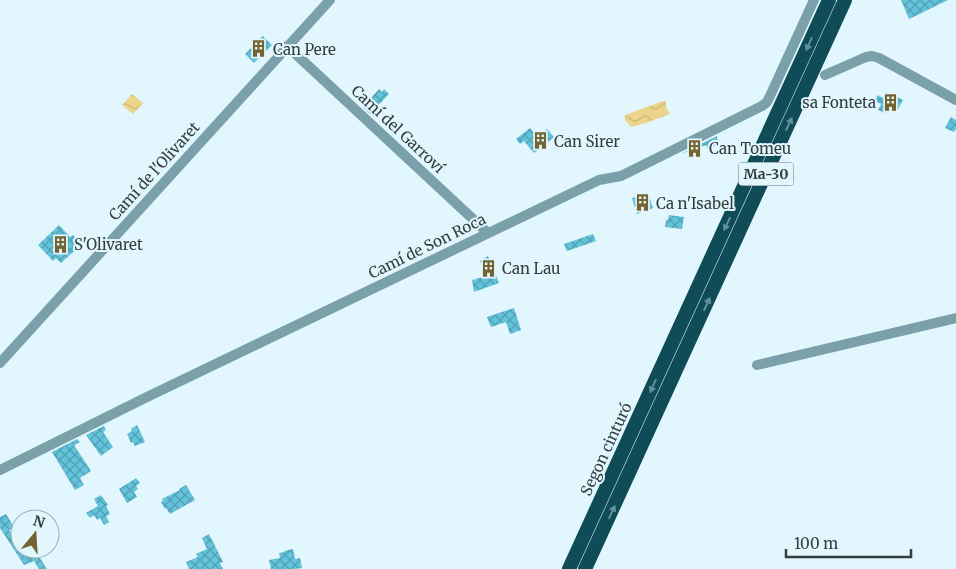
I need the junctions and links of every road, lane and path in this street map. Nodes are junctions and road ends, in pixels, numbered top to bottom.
1 (330, 0) edge
2 (814, 0) edge
3 (829, 0) edge
4 (846, 0) edge
5 (287, 46) junction
6 (824, 75) dead end
7 (956, 100) edge
8 (488, 233) junction
9 (956, 318) edge
10 (0, 363) edge
11 (757, 365) dead end
12 (0, 470) edge
13 (582, 540) junction
14 (589, 565) edge
15 (561, 569) edge
16 (569, 569) edge

1 - 5 street, Camí de l'Olivaret
2 - 8 street, Camí de Son Roca
3 -> 13 highway, Segon cinturó / Ma-30
14 -> 4 highway, Ma-30
5 - 8 street, Camí del Garroví
5 - 10 street, Camí de l'Olivaret
6 - 7 street
8 - 12 street, Camí de Son Roca
9 - 11 street
13 - 15 highway
13 - 16 highway, Segon cinturó / Ma-30

